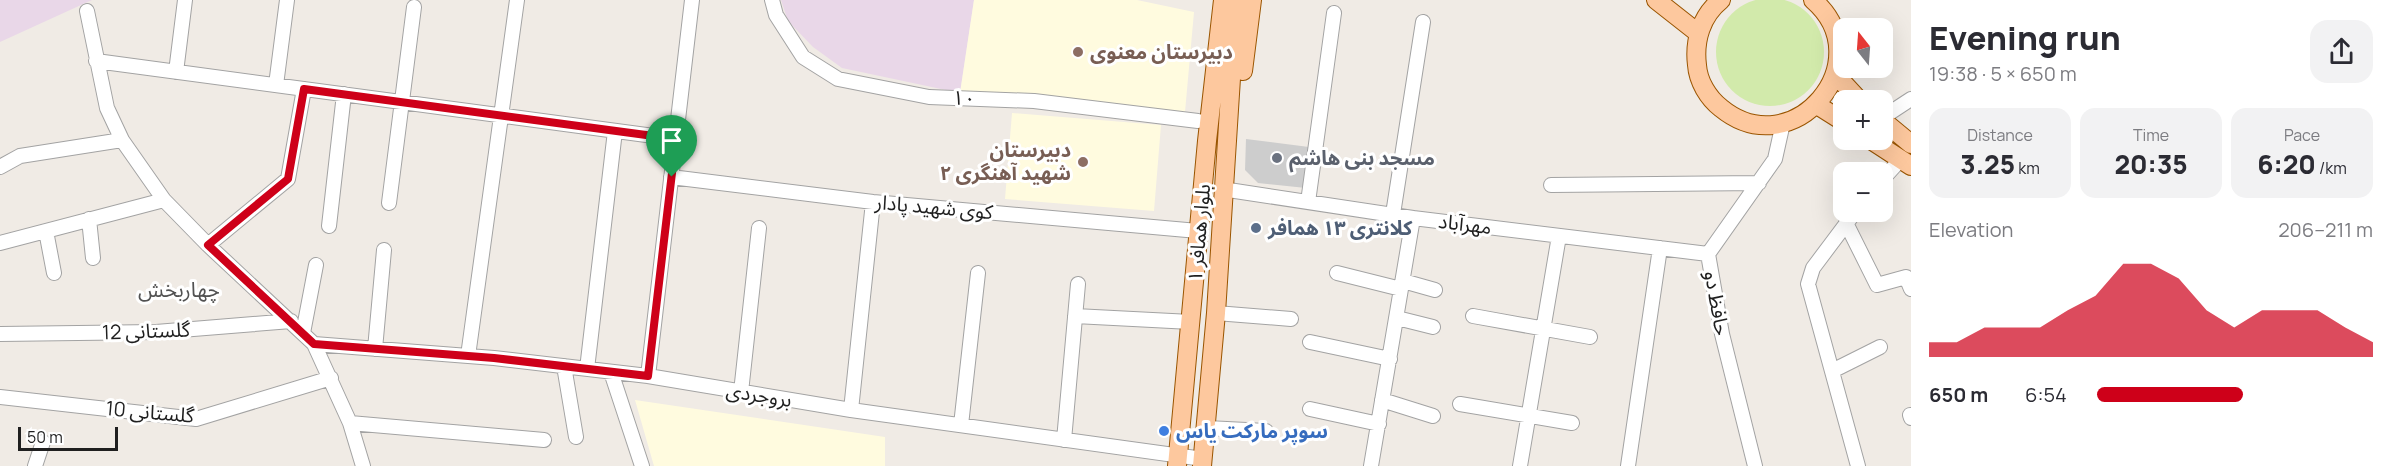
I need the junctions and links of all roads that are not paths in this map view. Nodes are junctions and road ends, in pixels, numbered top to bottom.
1 (185, 0) edge
2 (287, 0) edge
3 (517, 0) edge
4 (692, 0) edge
5 (772, 0) edge
6 (1211, 0) edge
7 (1223, 0) edge
8 (1236, 0) edge
9 (1252, 0) edge
10 (1656, 0) edge
11 (1813, 0) edge
12 (1718, 1) edge
13 (414, 7) dead end
14 (87, 11) dead end
15 (1334, 13) dead end
16 (1423, 22) dead end
17 (1833, 28) edge
18 (1698, 33) junction
19 (96, 61) junction
20 (176, 72) junction
21 (1833, 77) edge
22 (1839, 78) edge
23 (276, 85) junction
24 (304, 89) junction
25 (1850, 90) edge
26 (345, 94) junction
27 (1911, 99) edge
28 (400, 101) junction
29 (1817, 105) junction
30 (1893, 111) edge
31 (502, 115) junction
32 (1833, 115) edge
33 (1198, 121) junction
34 (1783, 123) junction
35 (615, 130) junction
36 (1893, 135) edge
37 (676, 139) junction
38 (122, 140) junction
39 (1207, 141) junction
40 (1227, 142) junction
41 (1893, 150) edge
42 (1908, 156) edge
43 (0, 167) edge
44 (1893, 170) edge
45 (672, 177) junction
46 (1759, 183) junction
47 (1551, 185) dead end
48 (1222, 189) junction
49 (164, 200) junction
50 (873, 202) junction
51 (1308, 202) junction
52 (389, 203) dead end
53 (1394, 214) junction
54 (1413, 218) junction
55 (89, 219) junction
56 (1846, 223) joint
57 (329, 226) dead end
58 (759, 228) dead end
59 (46, 231) junction
60 (1198, 231) junction
61 (1559, 236) junction
62 (0, 243) edge
63 (208, 245) junction
64 (1660, 248) junction
65 (384, 250) dead end
66 (1708, 254) junction
67 (93, 258) dead end
68 (316, 265) dead end
69 (54, 273) dead end
70 (978, 273) dead end
71 (1336, 273) dead end
72 (1078, 284) dead end
73 (1402, 285) junction
74 (1911, 289) edge
75 (1435, 290) dead end
76 (1216, 313) junction
77 (1075, 316) junction
78 (1473, 316) dead end
79 (1396, 318) junction
80 (1291, 319) dead end
81 (291, 321) junction
82 (1191, 322) junction
83 (1433, 327) dead end
84 (1543, 329) junction
85 (303, 333) junction
86 (0, 334) edge
87 (1590, 337) dead end
88 (1310, 342) dead end
89 (314, 344) junction
90 (1880, 347) dead end
91 (375, 349) junction
92 (468, 356) junction
93 (1389, 359) junction
94 (564, 366) junction
95 (588, 369) junction
96 (1832, 371) junction
97 (611, 372) junction
98 (648, 376) junction
99 (331, 378) junction
100 (741, 392) junction
101 (0, 397) edge
102 (1382, 400) junction
103 (1460, 404) dead end
104 (1310, 409) dead end
105 (851, 410) junction
106 (1433, 416) dead end
107 (1528, 416) junction
108 (350, 423) junction
109 (1572, 423) dead end
110 (1378, 424) junction
111 (961, 426) junction
112 (1207, 428) junction
113 (1266, 431) dead end
114 (576, 437) dead end
115 (544, 440) dead end
116 (1065, 440) junction
117 (43, 442) dead end
118 (1178, 461) edge
119 (1202, 462) edge
120 (35, 466) edge
121 (363, 466) edge
122 (642, 466) edge
123 (1371, 466) edge
124 (1520, 466) edge
125 (1628, 466) edge
126 (1755, 466) edge
127 (1858, 466) edge

1 - 20 street
2 - 23 street
3 - 31 street
4 - 37 street
5 - 33 street, ۱۰
6 - 33 main road
7 - 39 main road, بلوار همافر ۱
8 - 40 main road, بلوار همافر ۱
9 - 40 main road
10 - 18 main road
11 - 17 main road
12 - 18 main road
13 - 28 street
14 - 19 street
15 - 51 street
16 - 53 street
18 - 34 main road
19 - 20 street
19 - 38 street
20 - 23 street
21 - 29 main road
22 - 25 main road
23 - 24 street
24 - 26 street
24 - 63 street
26 - 28 street
26 - 57 street
27 - 30 street
28 - 31 street
28 - 52 street
29 - 32 main road
29 - 34 main road
31 - 35 street
31 - 92 street
33 - 39 main road
34 - 46 street, حافظ دو
35 - 37 street
35 - 95 street
36 - 42 main road
37 - 45 street
38 - 43 street
38 - 49 street
39 - 60 main road, بلوار همافر ۱
40 - 48 main road, بلوار همافر ۱
41 - 42 main road
42 - 44 street
45 - 50 street, کوی شهید پادار
45 - 98 street
46 - 47 street
46 - 66 street, حافظ دو
48 - 51 street, مهرآباد
48 - 76 main road, بلوار همافر ۱
49 - 55 street
49 - 63 street
50 - 60 street, کوی شهید پادار
50 - 105 street
51 - 53 street, مهرآباد
53 - 54 street, مهرآباد
54 - 61 street, مهرآباد
54 - 73 street
55 - 59 street
55 - 67 street
56 - 74 street
56 - 96 street
58 - 100 street
59 - 62 street
59 - 69 street
60 - 82 main road, بلوار همافر ۱
61 - 64 street, مهرآباد
61 - 84 street
63 - 81 street
64 - 66 street, مهرآباد
64 - 125 street
65 - 91 street
66 - 126 street, حافظ دو
68 - 85 street
70 - 111 street
71 - 73 street
72 - 77 street
73 - 75 street
73 - 79 street
76 - 80 street
76 - 112 main road, بلوار همافر ۱
77 - 82 street
77 - 116 street
78 - 84 street
79 - 83 street
79 - 93 street
81 - 85 street
81 - 86 street, گلستانی 12
82 - 118 main road, بلوار همافر ۱
84 - 87 street
84 - 107 street
85 - 89 street
88 - 93 street
89 - 91 street, بروجردی
89 - 99 street
90 - 96 street
91 - 92 street, بروجردی
92 - 94 street, بروجردی
93 - 102 street
94 - 95 street, بروجردی
94 - 114 street
95 - 97 street, بروجردی
96 - 127 street
97 - 98 street, بروجردی
97 - 122 street
98 - 100 street, بروجردی
99 - 101 street, گلستانی 10
99 - 108 street
100 - 105 street, بروجردی
102 - 106 street
102 - 110 street
103 - 107 street
104 - 110 street
105 - 111 street, بروجردی
107 - 109 street
107 - 124 street
108 - 115 street
108 - 121 street
110 - 123 street
111 - 116 street, بروجردی
112 - 113 street
112 - 119 main road, بلوار همافر ۱
116 - 118 street, بروجردی
117 - 120 street
118 - 119 street, بروجردی

